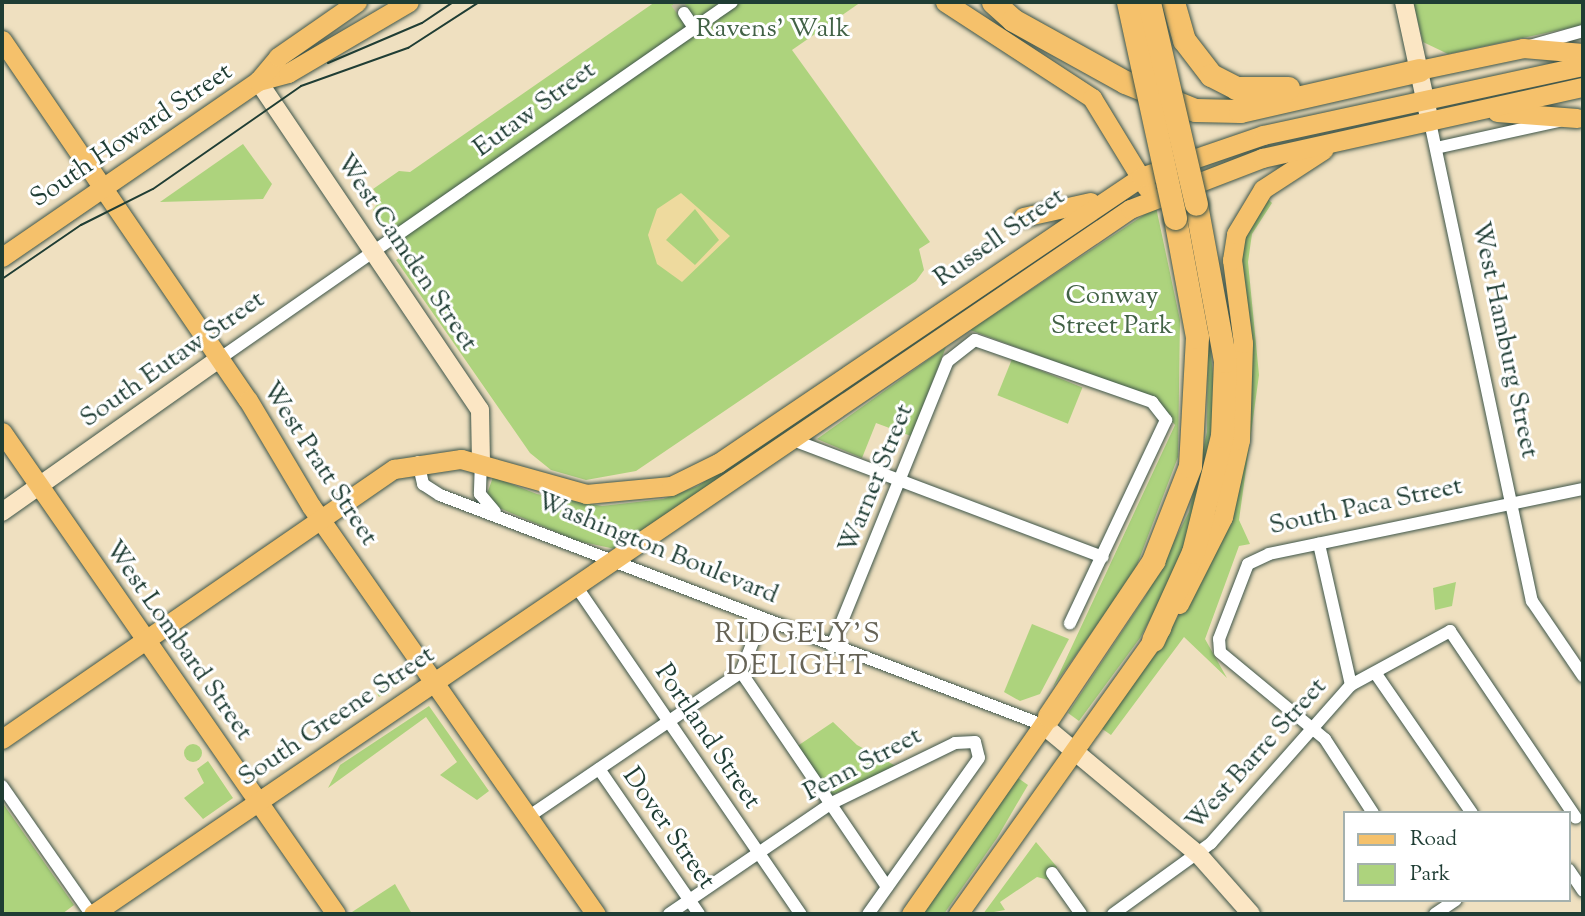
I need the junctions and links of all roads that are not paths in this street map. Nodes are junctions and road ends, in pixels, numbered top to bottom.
1 (357, 2) edge
2 (409, 2) edge
3 (945, 2) edge
4 (993, 2) edge
5 (1128, 2) edge
6 (1149, 2) edge
7 (1174, 2) edge
8 (1404, 2) edge
9 (727, 3) edge
10 (684, 13) tunnel mouth
11 (692, 25) junction
12 (1583, 31) edge
13 (2, 40) edge
14 (1523, 48) junction
15 (1583, 53) edge
16 (1583, 66) edge
17 (1419, 70) junction
18 (1371, 80) junction
19 (258, 81) junction
20 (1583, 87) edge
21 (1426, 101) junction
22 (1482, 110) junction
23 (1580, 117) edge
24 (1430, 122) junction
25 (1332, 143) junction
26 (1436, 148) junction
27 (1141, 177) junction
28 (104, 186) junction
29 (1105, 198) junction
30 (1153, 198) junction
31 (1023, 217) dead end
32 (373, 252) junction
33 (2, 257) edge
34 (219, 359) junction
35 (2, 432) edge
36 (793, 440) junction
37 (481, 461) junction
38 (418, 462) junction
39 (900, 481) junction
40 (39, 486) junction
41 (1583, 489) edge
42 (1511, 504) junction
43 (2, 512) edge
44 (498, 514) junction
45 (319, 518) junction
46 (1319, 544) junction
47 (1103, 557) junction
48 (611, 563) junction
49 (576, 586) junction
50 (762, 620) junction
51 (1070, 624) dead end
52 (145, 639) junction
53 (1153, 640) junction
54 (832, 646) junction
55 (741, 672) junction
56 (1376, 674) junction
57 (1583, 676) edge
58 (434, 682) junction
59 (1351, 685) junction
60 (1046, 721) junction
61 (669, 722) junction
62 (1312, 731) junction
63 (2, 739) edge
64 (1074, 747) junction
65 (599, 769) junction
66 (2, 786) edge
67 (258, 802) junction
68 (830, 804) junction
69 (1372, 811) edge
70 (1471, 811) edge
71 (528, 817) junction
72 (1576, 818) edge
73 (758, 853) junction
74 (1198, 854) junction
75 (1052, 873) dead end
76 (1571, 873) edge
77 (887, 887) junction
78 (1583, 891) edge
79 (690, 900) junction
80 (1453, 902) edge
81 (1438, 913) edge
82 (92, 914) edge
83 (336, 914) edge
84 (596, 914) edge
85 (669, 914) edge
86 (699, 914) edge
87 (801, 914) edge
88 (868, 914) edge
89 (911, 914) edge
90 (958, 914) edge
91 (1080, 914) edge
92 (1113, 914) edge
93 (1251, 914) edge

1 - 19 main road, South Howard Street
2 - 19 main road, South Howard Street
3 - 27 main road
4 - 18 highway
5 - 60 highway, bridge
6 - 53 highway, bridge
7 - 18 highway
8 - 17 street, West Hamburg Street
9 - 11 street, Eutaw Street
10 - 11 street
11 - 32 street, Eutaw Street
12 - 14 street
13 - 28 main road, West Pratt Street
14 - 15 main road
14 - 17 main road
16 - 21 main road, Russell Street
17 - 18 highway
17 - 21 street, West Hamburg Street
19 - 28 main road, South Howard Street
19 - 32 street, West Camden Street
20 - 22 main road, Russell Street
21 - 24 street, West Hamburg Street
21 - 27 main road, Russell Street
22 - 23 main road
22 - 24 main road, Russell Street
23 - 26 street
24 - 25 main road, Russell Street
24 - 26 street, West Hamburg Street
25 - 30 main road, Russell Street
25 - 53 main road
26 - 42 street, West Hamburg Street
27 - 29 main road, Russell Street
27 - 30 main road
28 - 33 main road, South Howard Street
28 - 34 main road, West Pratt Street
29 - 31 main road
29 - 37 main road, Russell Street
30 - 36 main road, Russell Street
32 - 34 street, South Eutaw Street
32 - 37 street, West Camden Street
34 - 40 street, South Eutaw Street
34 - 45 main road, West Pratt Street
35 - 40 main road, West Lombard Street
36 - 39 street
36 - 48 main road, Russell Street
37 - 38 main road
37 - 44 street, Washington Boulevard
38 - 44 street, Washington Boulevard
38 - 45 main road
39 - 47 street
39 - 47 street, Warner Street
39 - 54 street, Warner Street
40 - 43 street, South Eutaw Street
40 - 52 main road, West Lombard Street
41 - 42 street, South Paca Street
42 - 46 street, South Paca Street
42 - 57 street, West Hamburg Street
44 - 48 street, Washington Boulevard
45 - 52 main road
45 - 58 main road, West Pratt Street
46 - 59 street, West Barre Street
46 - 62 street, South Paca Street
47 - 51 street
48 - 49 main road, South Greene Street
48 - 50 street, Washington Boulevard
49 - 58 main road, South Greene Street
49 - 61 street, Portland Street
50 - 54 street, Washington Boulevard
50 - 55 street
52 - 63 main road
52 - 67 main road, West Lombard Street
53 - 64 main road
54 - 60 street, Washington Boulevard
55 - 61 street
55 - 68 street
56 - 59 street
56 - 70 street
56 - 72 street
58 - 67 main road, South Greene Street
58 - 71 main road, West Pratt Street
59 - 62 street, West Barre Street
60 - 64 street, Washington Boulevard
60 - 89 main road
61 - 65 street
61 - 73 street, Portland Street
62 - 69 street
62 - 74 street, West Barre Street
64 - 74 street, Washington Boulevard
64 - 90 main road
65 - 71 street
65 - 79 street, Dover Street
66 - 82 street
67 - 82 main road, South Greene Street
67 - 83 main road, West Lombard Street
68 - 73 street, Penn Street
68 - 77 street
68 - 77 street, Penn Street
71 - 84 main road, West Pratt Street
73 - 79 street, Penn Street
73 - 87 street, Portland Street
74 - 92 street, West Barre Street
74 - 93 street, Washington Boulevard
75 - 91 street
76 - 78 street
77 - 88 street
79 - 85 street, Penn Street
79 - 86 street, Dover Street
80 - 81 street

